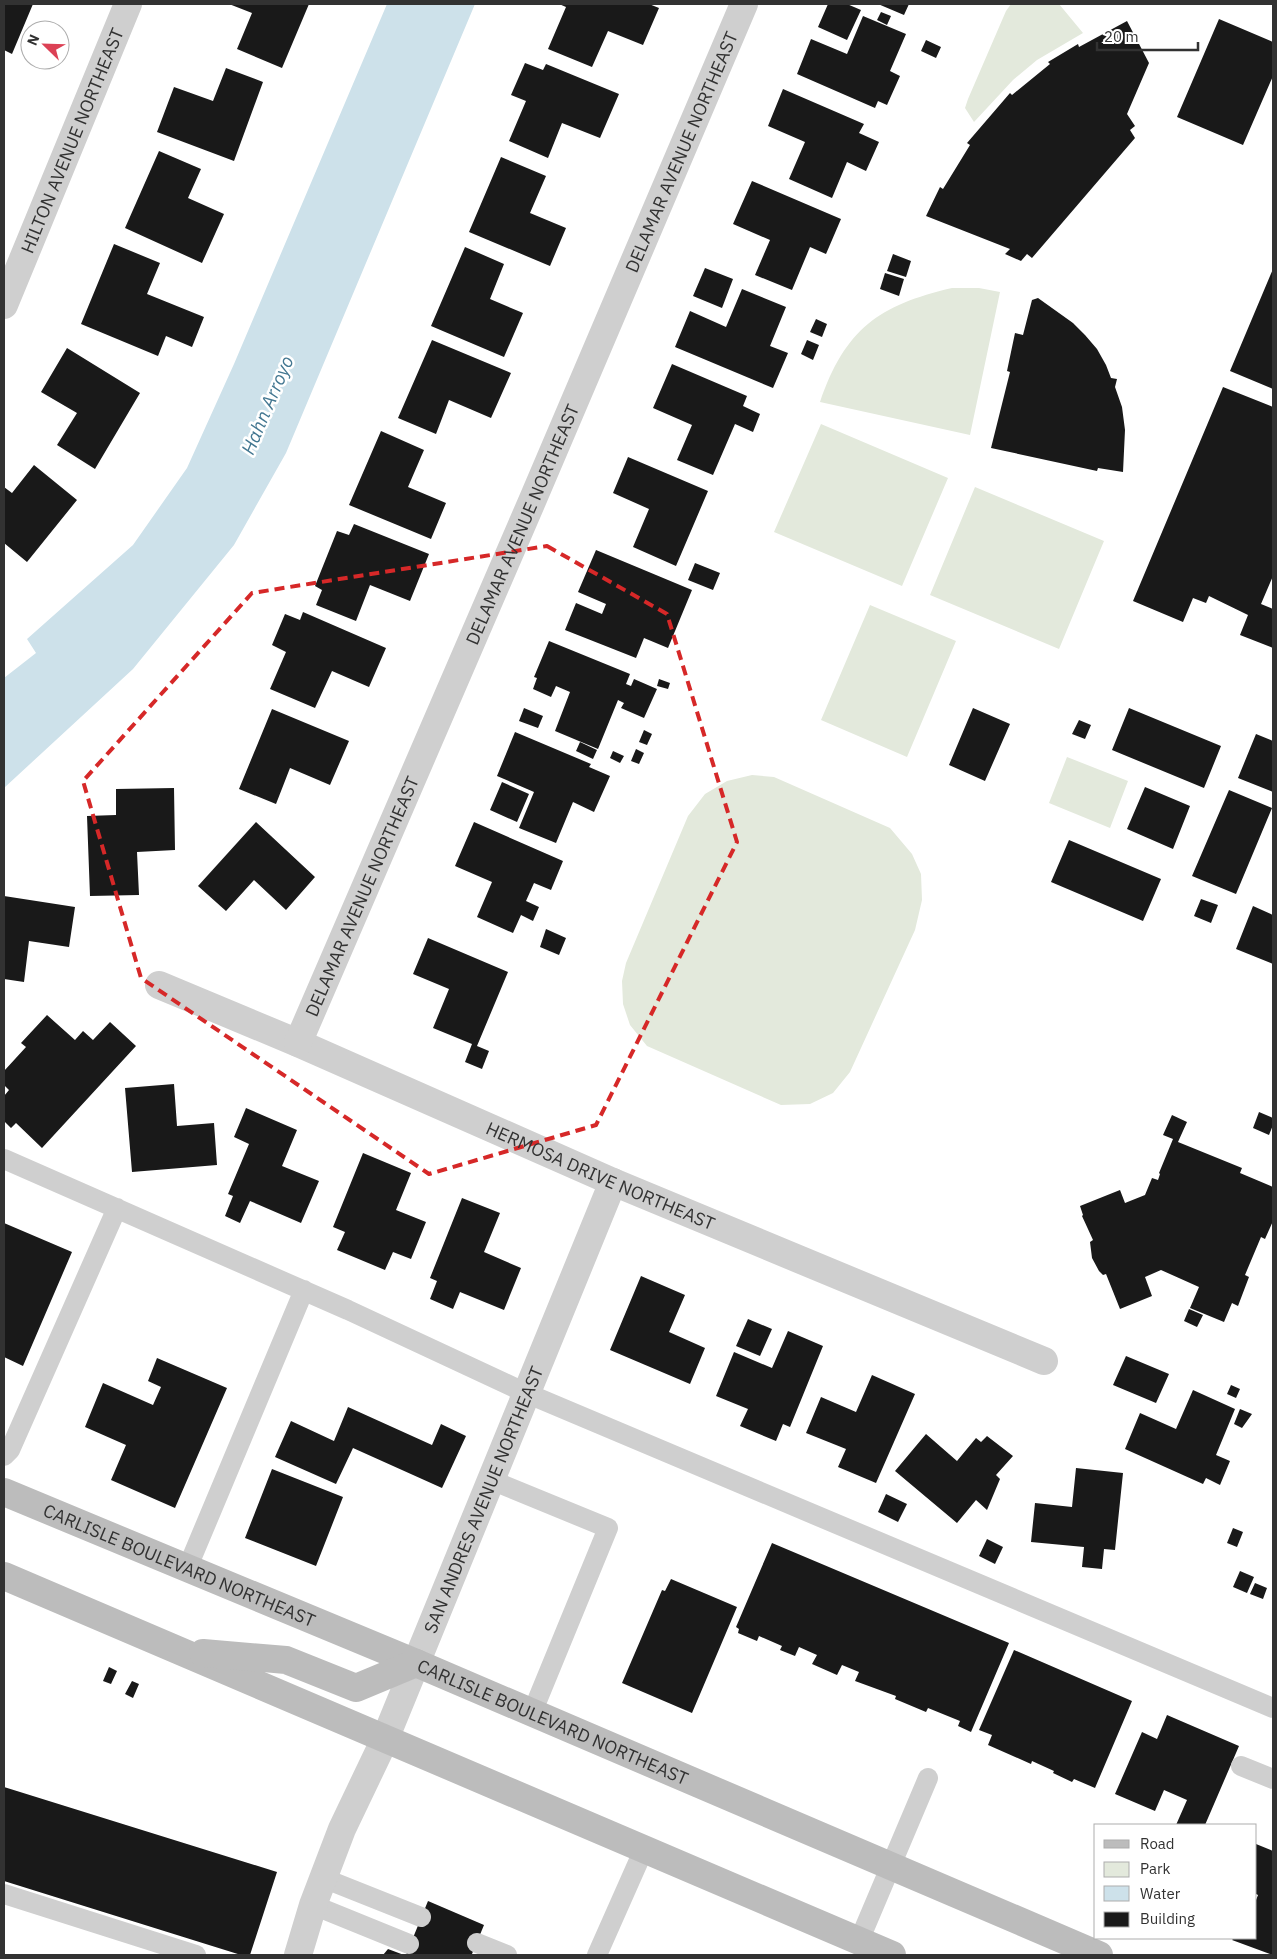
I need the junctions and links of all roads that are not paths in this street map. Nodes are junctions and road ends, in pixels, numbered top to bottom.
1 (128, 4) edge
2 (744, 4) edge
3 (4, 304) edge
4 (159, 985) dead end
5 (298, 1043) junction
6 (4, 1159) edge
7 (613, 1182) junction
8 (117, 1208) junction
9 (304, 1290) junction
10 (1044, 1361) dead end
11 (526, 1393) junction
12 (4, 1456) edge
13 (491, 1480) junction
14 (4, 1492) edge
15 (187, 1569) junction
16 (4, 1576) edge
17 (179, 1650) junction
18 (416, 1663) junction
19 (1273, 1708) edge
20 (532, 1713) junction
21 (385, 1739) junction
22 (1241, 1766) dead end
23 (928, 1778) dead end
24 (1273, 1779) edge
25 (644, 1849) junction
26 (890, 1867) junction
27 (323, 1878) junction
28 (4, 1894) edge
29 (313, 1905) junction
30 (421, 1917) dead end
31 (859, 1941) junction
32 (477, 1943) dead end
33 (409, 1944) dead end
34 (1097, 1949) edge
35 (196, 1955) edge
36 (298, 1955) edge
37 (507, 1955) edge
38 (597, 1955) edge
39 (892, 1955) edge

1 - 3 street, HILTON AVENUE NORTHEAST
2 - 5 street, DELAMAR AVENUE NORTHEAST
4 - 5 street, HERMOSA DRIVE NORTHEAST
5 - 7 street, HERMOSA DRIVE NORTHEAST
6 - 8 lane
7 - 10 street, HERMOSA DRIVE NORTHEAST
7 - 11 street, SAN ANDRES AVENUE NORTHEAST
8 - 9 lane
8 - 12 lane
9 - 11 lane
9 - 15 lane
11 - 13 street, SAN ANDRES AVENUE NORTHEAST
11 - 19 lane
13 - 18 street, SAN ANDRES AVENUE NORTHEAST
13 - 20 lane
14 - 15 main road, CARLISLE BOULEVARD NORTHEAST
15 - 18 main road, CARLISLE BOULEVARD NORTHEAST
16 - 17 main road
17 - 18 main road
17 - 21 main road
18 - 20 main road, CARLISLE BOULEVARD NORTHEAST
18 - 21 street, SAN ANDRES AVENUE NORTHEAST
20 - 26 main road, CARLISLE BOULEVARD NORTHEAST
21 - 25 main road
21 - 27 street, SAN ANDRES AVENUE NORTHEAST
22 - 24 lane
23 - 26 lane
25 - 31 main road
25 - 38 lane
26 - 31 lane
26 - 34 main road, CARLISLE BOULEVARD NORTHEAST
27 - 29 street, SAN ANDRES AVENUE NORTHEAST
27 - 30 lane
28 - 35 lane
29 - 33 lane
29 - 36 street, SAN ANDRES AVENUE NORTHEAST
31 - 39 main road
32 - 37 lane

